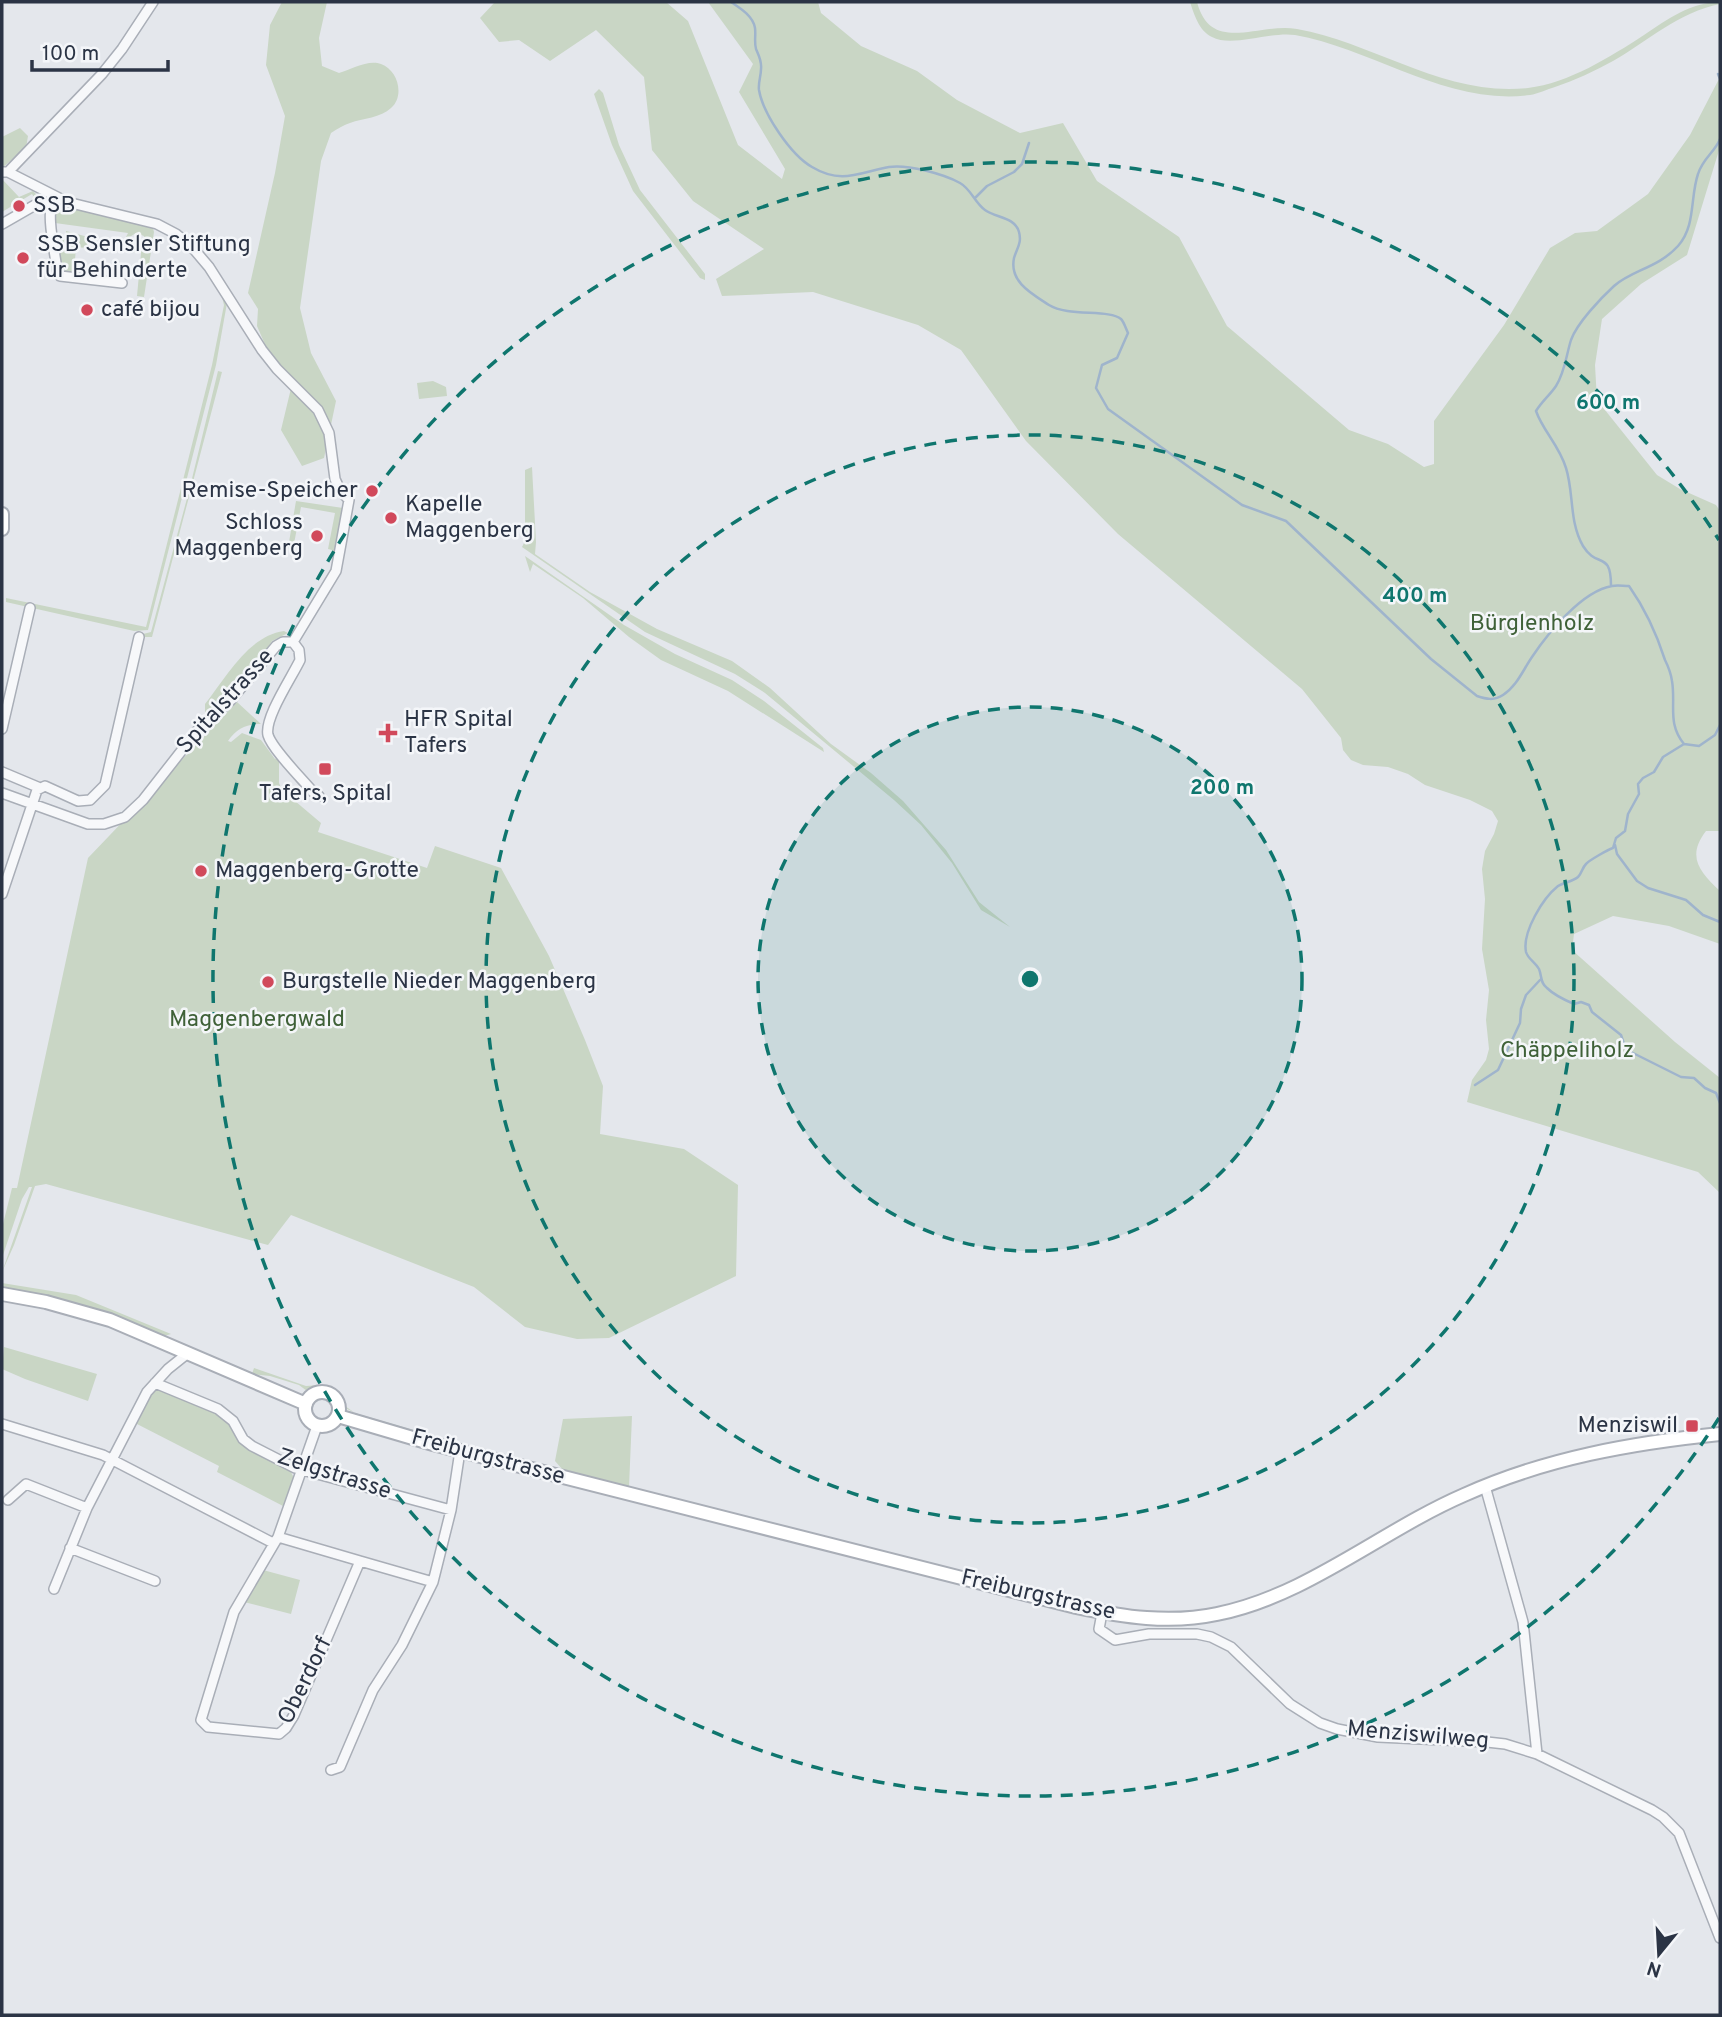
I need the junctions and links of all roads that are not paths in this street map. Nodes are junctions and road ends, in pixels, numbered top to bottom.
1 (153, 2) edge
2 (5, 172) edge
3 (53, 199) junction
4 (2, 224) edge
5 (122, 283) dead end
6 (2, 514) edge
7 (2, 529) edge
8 (30, 608) dead end
9 (139, 637) dead end
10 (293, 642) junction
11 (2, 729) edge
12 (2, 772) edge
13 (40, 788) junction
14 (2, 793) edge
15 (319, 796) dead end
16 (31, 804) junction
17 (2, 894) edge
18 (2, 1294) edge
19 (188, 1353) junction
20 (155, 1383) junction
21 (306, 1404) junction
22 (338, 1416) junction
23 (2, 1424) edge
24 (317, 1426) junction
25 (1720, 1434) edge
26 (460, 1451) junction
27 (111, 1459) junction
28 (302, 1470) junction
29 (1485, 1486) junction
30 (8, 1500) dead end
31 (87, 1508) junction
32 (451, 1510) junction
33 (275, 1540) junction
34 (70, 1548) junction
35 (360, 1561) junction
36 (155, 1581) dead end
37 (433, 1582) junction
38 (54, 1589) dead end
39 (1102, 1613) junction
40 (1537, 1754) junction
41 (331, 1770) dead end
42 (1720, 1938) edge

1 - 2 street
2 - 3 street, Spitalstrasse
3 - 4 street
3 - 5 street
3 - 10 street, Spitalstrasse
6 - 7 main road
8 - 11 street
9 - 13 street
10 - 15 street
10 - 16 street, Spitalstrasse
12 - 13 street
13 - 16 street
14 - 16 street, Spitalstrasse
16 - 17 street
18 - 19 main road
19 - 20 street
19 - 21 main road
20 - 27 street
20 - 28 street, Zelgstrasse
21 - 22 main road
21 - 24 main road
22 - 24 main road
22 - 26 main road, Freiburgstrasse
23 - 27 street
24 - 28 street, Oberdorf
25 - 29 main road, Freiburgstrasse
26 - 32 street
26 - 39 main road, Freiburgstrasse
27 - 31 street
27 - 33 street
28 - 32 street, Zelgstrasse
28 - 33 street, Oberdorf
29 - 39 main road, Freiburgstrasse
29 - 40 street
30 - 31 street
31 - 34 street
32 - 37 street
33 - 35 street
33 - 35 street, Oberdorf
34 - 36 street
34 - 38 street
35 - 37 street
37 - 41 street
39 - 40 street, Menziswilweg
40 - 42 street, Menziswilweg

